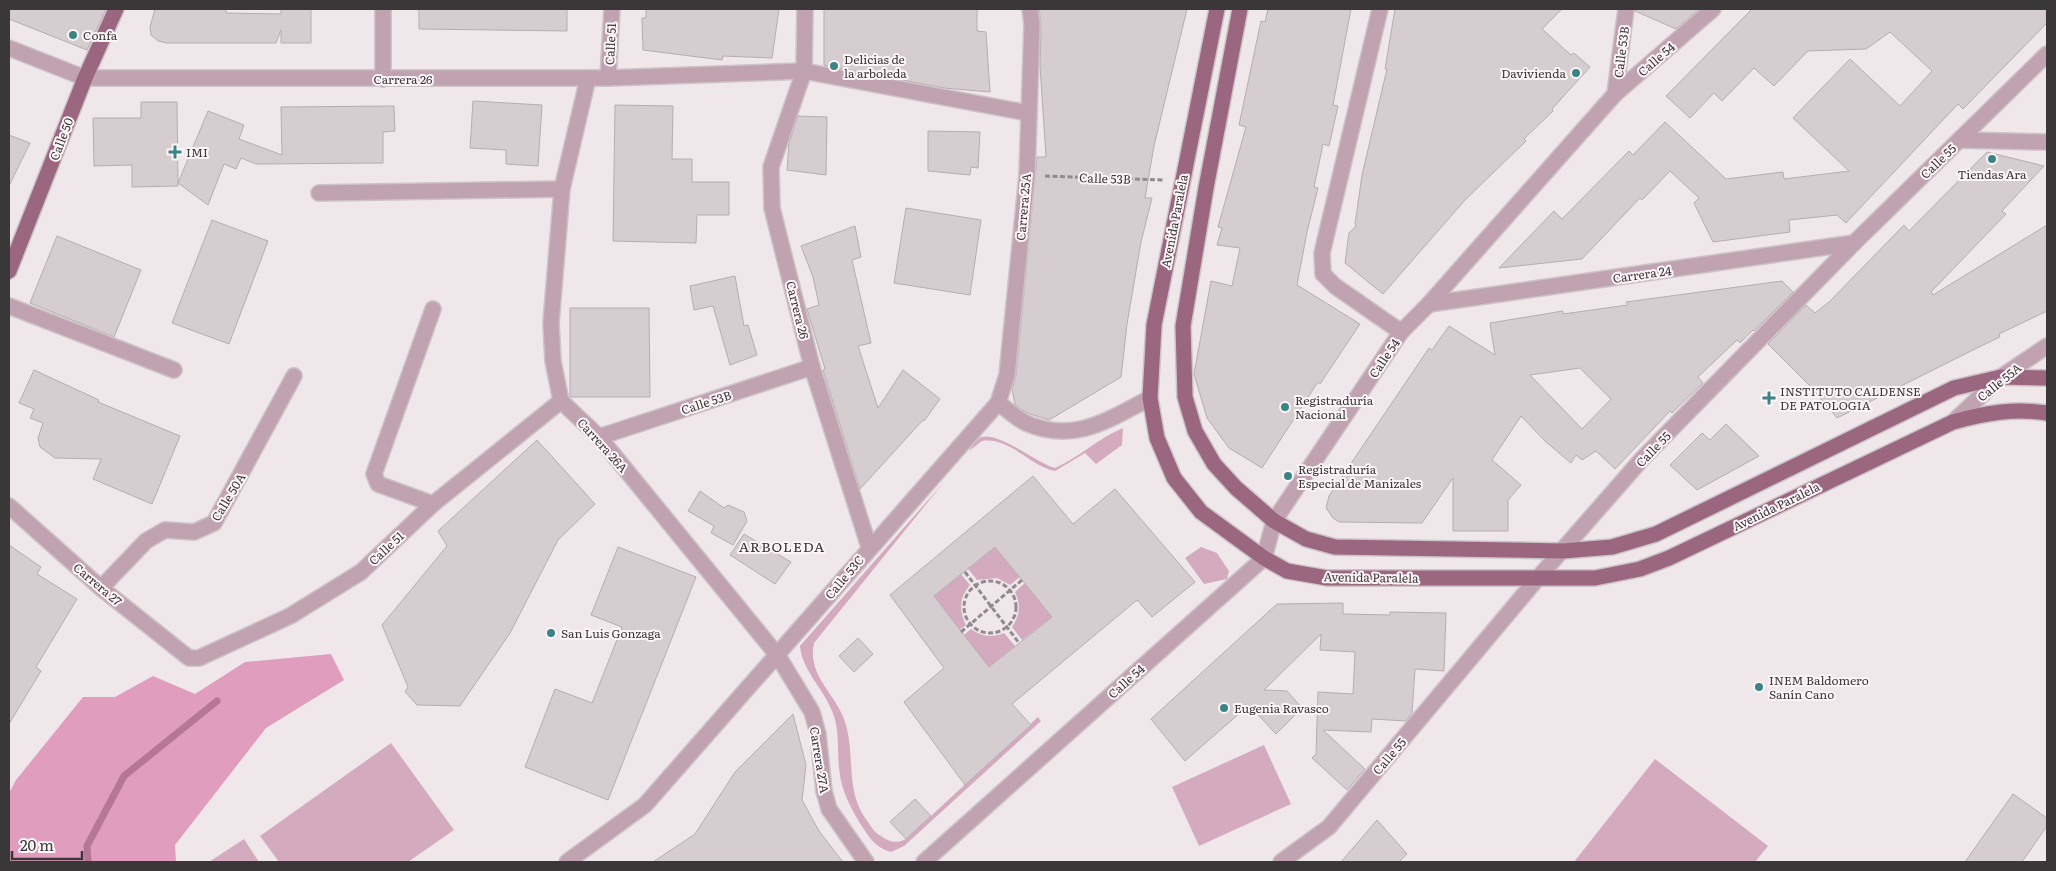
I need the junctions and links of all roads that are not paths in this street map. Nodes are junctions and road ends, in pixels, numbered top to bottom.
1 (116, 9) edge
2 (383, 9) edge
3 (612, 9) edge
4 (805, 9) edge
5 (1030, 9) edge
6 (1217, 9) edge
7 (1240, 9) edge
8 (1380, 9) edge
9 (1626, 9) edge
10 (1713, 9) edge
11 (9, 48) edge
12 (2047, 54) edge
13 (804, 72) junction
14 (85, 78) junction
15 (588, 78) junction
16 (608, 78) junction
17 (382, 79) junction
18 (1615, 94) junction
19 (1028, 113) junction
20 (1960, 140) junction
21 (2047, 142) edge
22 (562, 189) junction
23 (320, 193) dead end
24 (1854, 243) junction
25 (9, 271) edge
26 (1429, 304) junction
27 (9, 306) edge
28 (433, 309) dead end
29 (1401, 332) junction
30 (2047, 346) edge
31 (812, 367) junction
32 (174, 370) dead end
33 (294, 376) dead end
34 (2001, 377) junction
35 (2047, 378) edge
36 (1150, 398) junction
37 (561, 401) junction
38 (998, 403) junction
39 (2047, 413) edge
40 (1953, 422) junction
41 (599, 437) junction
42 (433, 504) junction
43 (9, 506) edge
44 (1274, 521) junction
45 (869, 547) junction
46 (1563, 551) junction
47 (1264, 558) junction
48 (1537, 579) junction
49 (101, 588) junction
50 (778, 656) junction
51 (189, 658) joint
52 (567, 862) edge
53 (866, 862) edge
54 (924, 862) edge
55 (1280, 862) edge

1 - 14 main road, Calle 50
2 - 17 street
3 - 16 street, Calle 51
4 - 13 street
5 - 19 street, Carrera 25A
6 - 36 main road, Avenida Paralela
7 - 44 main road, Avenida Paralela
8 - 29 street
9 - 18 street, Calle 53B
10 - 18 street, Calle 54
11 - 14 street, Carrera 26
12 - 20 street, Calle 55
13 - 16 street, Carrera 26
13 - 19 street, Carrera 26
13 - 31 street, Carrera 26
14 - 17 street, Carrera 26
14 - 25 main road, Calle 50
15 - 16 street, Carrera 26
15 - 17 street, Carrera 26
15 - 22 street
18 - 26 street, Calle 54
19 - 38 street, Carrera 25A
20 - 21 street
20 - 24 street, Calle 55
22 - 23 street
22 - 37 street
24 - 26 street, Carrera 24
24 - 46 street, Calle 55
26 - 29 street, Calle 54
27 - 32 street
28 - 42 street
29 - 44 street, Calle 54
30 - 34 street, Calle 55A
31 - 41 street, Calle 53B
31 - 45 street, Carrera 26
33 - 49 street, Calle 50A
34 - 35 main road, Avenida Paralela
34 - 40 street, Calle 55A
34 - 46 main road, Avenida Paralela
36 - 38 street
36 - 47 main road, Avenida Paralela
37 - 41 street, Carrera 26A
37 - 42 street, Calle 51
38 - 45 street, Calle 53C
39 - 40 main road, Avenida Paralela
40 - 48 main road, Avenida Paralela
41 - 50 street, Carrera 26A
42 - 51 street, Calle 51
43 - 49 street, Carrera 27
44 - 46 main road, Avenida Paralela
44 - 47 street, Calle 54
45 - 50 street, Calle 53C
46 - 48 street, Calle 55
47 - 48 main road, Avenida Paralela
47 - 54 street, Calle 54
48 - 55 street, Calle 55
49 - 51 street, Carrera 27
50 - 52 street, Calle 53C
50 - 53 street, Carrera 27A

